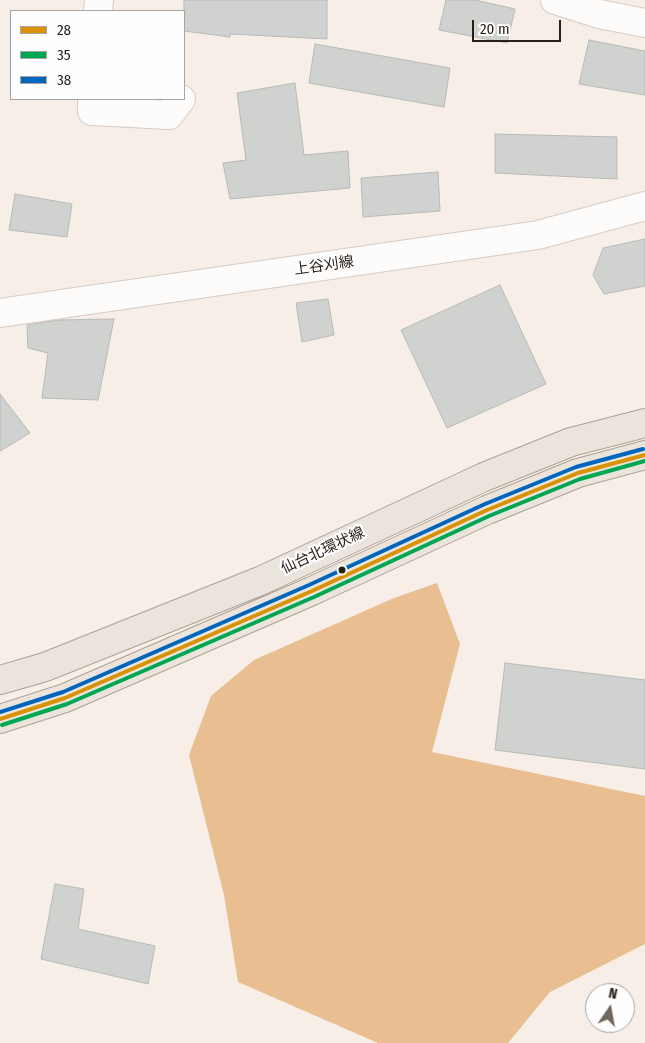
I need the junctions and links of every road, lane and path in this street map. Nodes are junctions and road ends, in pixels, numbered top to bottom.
1 (555, 0) edge
2 (645, 23) edge
3 (92, 100) edge
4 (180, 100) edge
5 (645, 206) edge
6 (0, 313) edge
7 (645, 423) edge
8 (645, 454) edge
9 (0, 680) edge
10 (0, 719) edge

1 - 2 street
3 - 4 street
5 - 6 street, 上谷刈線
7 - 9 main road, 仙台北環状線
8 - 10 main road, 仙台北環状線

